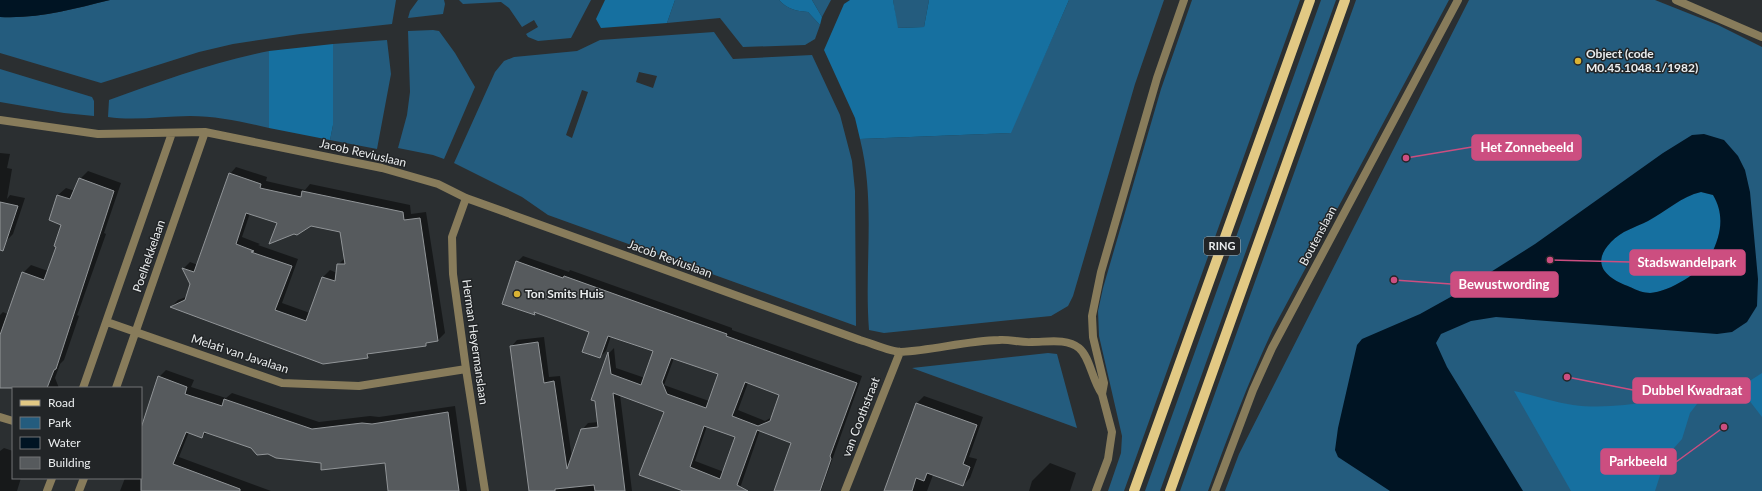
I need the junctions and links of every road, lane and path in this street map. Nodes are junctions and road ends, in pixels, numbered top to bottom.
1 (1184, 0) edge
2 (1310, 0) edge
3 (1345, 0) edge
4 (1458, 0) edge
5 (1676, 0) edge
6 (1762, 37) edge
7 (0, 120) edge
8 (205, 132) junction
9 (172, 133) junction
10 (466, 198) junction
11 (107, 322) junction
12 (135, 332) junction
13 (900, 352) junction
14 (466, 369) junction
15 (83, 387) edge
16 (116, 387) edge
17 (1102, 394) junction
18 (0, 417) edge
19 (12, 421) edge
20 (52, 479) edge
21 (84, 479) edge
22 (48, 491) edge
23 (79, 491) edge
24 (485, 491) edge
25 (845, 491) edge
26 (1096, 491) edge
27 (1134, 491) edge
28 (1170, 491) edge
29 (1215, 491) edge

1 - 17 street
2 - 27 main road, RING
3 - 28 main road, RING
4 - 29 street, Boutenslaan
5 - 6 street
7 - 9 street, Jacob Reviuslaan
8 - 9 street, Jacob Reviuslaan
8 - 10 street, Jacob Reviuslaan
8 - 12 street, Poelhekkelaan
9 - 11 street, Poelhekkelaan
10 - 13 street, Jacob Reviuslaan
10 - 14 street, Herman Heyermanslaan
11 - 12 street, Melati van Javalaan
11 - 15 street, Poelhekkelaan
12 - 14 street, Melati van Javalaan
12 - 16 street, Poelhekkelaan
13 - 17 street, Jacob Reviuslaan
13 - 25 street, van Coothstraat
14 - 24 street, Herman Heyermanslaan
17 - 26 street
18 - 19 street
20 - 22 street
21 - 23 street

